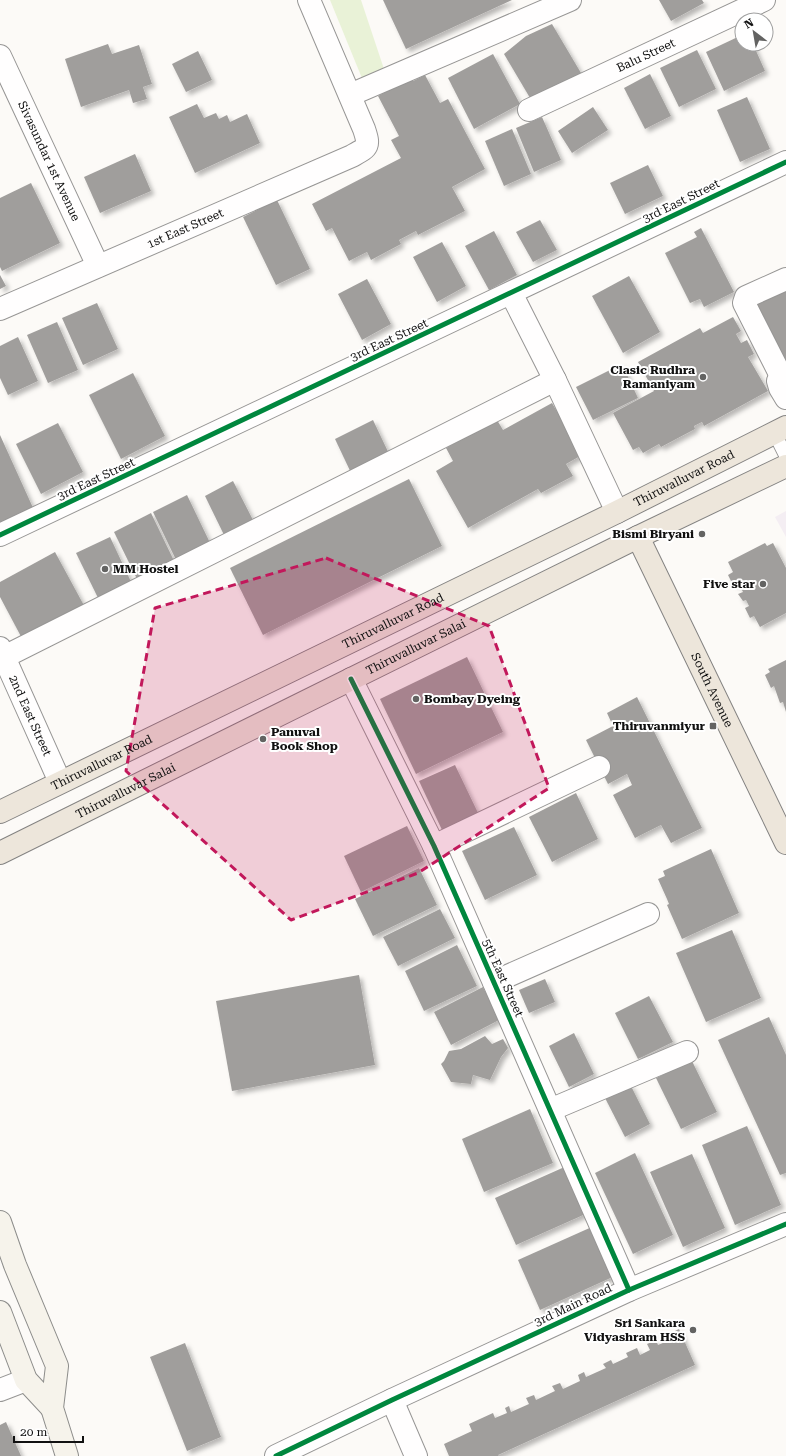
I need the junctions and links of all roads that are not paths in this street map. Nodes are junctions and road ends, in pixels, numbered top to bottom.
1 (309, 0) edge
2 (570, 0) edge
3 (764, 0) edge
4 (0, 56) edge
5 (350, 95) junction
6 (529, 110) dead end
7 (786, 162) edge
8 (98, 266) junction
9 (786, 279) edge
10 (511, 293) junction
11 (0, 309) edge
12 (784, 375) edge
13 (555, 380) junction
14 (786, 398) edge
15 (780, 430) edge
16 (786, 456) edge
17 (786, 466) edge
18 (617, 512) junction
19 (0, 536) edge
20 (638, 537) junction
21 (2, 652) edge
22 (351, 679) junction
23 (599, 767) dead end
24 (60, 782) junction
25 (0, 812) edge
26 (786, 842) edge
27 (434, 846) junction
28 (0, 853) edge
29 (648, 914) dead end
30 (494, 982) junction
31 (687, 1052) dead end
32 (550, 1110) junction
33 (0, 1222) edge
34 (786, 1224) edge
35 (629, 1290) junction
36 (0, 1312) edge
37 (26, 1380) junction
38 (0, 1390) edge
39 (392, 1400) junction
40 (52, 1408) junction
41 (68, 1456) edge
42 (276, 1456) edge
43 (416, 1456) edge

1 - 5 street
2 - 5 street
3 - 6 street, Balu Street
4 - 8 street, Sivasundar 1st Avenue
5 - 8 street, 1st East Street
7 - 10 street, 3rd East Street
8 - 11 street, 1st East Street
9 - 12 street
10 - 13 street
10 - 19 street, 3rd East Street
12 - 14 street
13 - 18 street
13 - 21 street
15 - 16 lane
15 - 18 main road, Thiruvalluvar Road
17 - 20 main road
18 - 24 main road, Thiruvalluvar Road
20 - 22 main road, Thiruvalluvar Salai
20 - 26 main road, South Avenue
21 - 24 street, 2nd East Street
22 - 27 street, 5th East Street
22 - 28 main road, Thiruvalluvar Salai
23 - 27 street
24 - 25 main road, Thiruvalluvar Road
27 - 30 street, 5th East Street
29 - 30 street
30 - 32 street, 5th East Street
31 - 32 street
32 - 35 street, 5th East Street
33 - 40 main road
34 - 35 street, 3rd Main Road
35 - 39 street, 3rd Main Road
36 - 37 main road
37 - 38 street
37 - 40 main road
39 - 42 street, 3rd Main Road
39 - 43 street
40 - 41 main road

